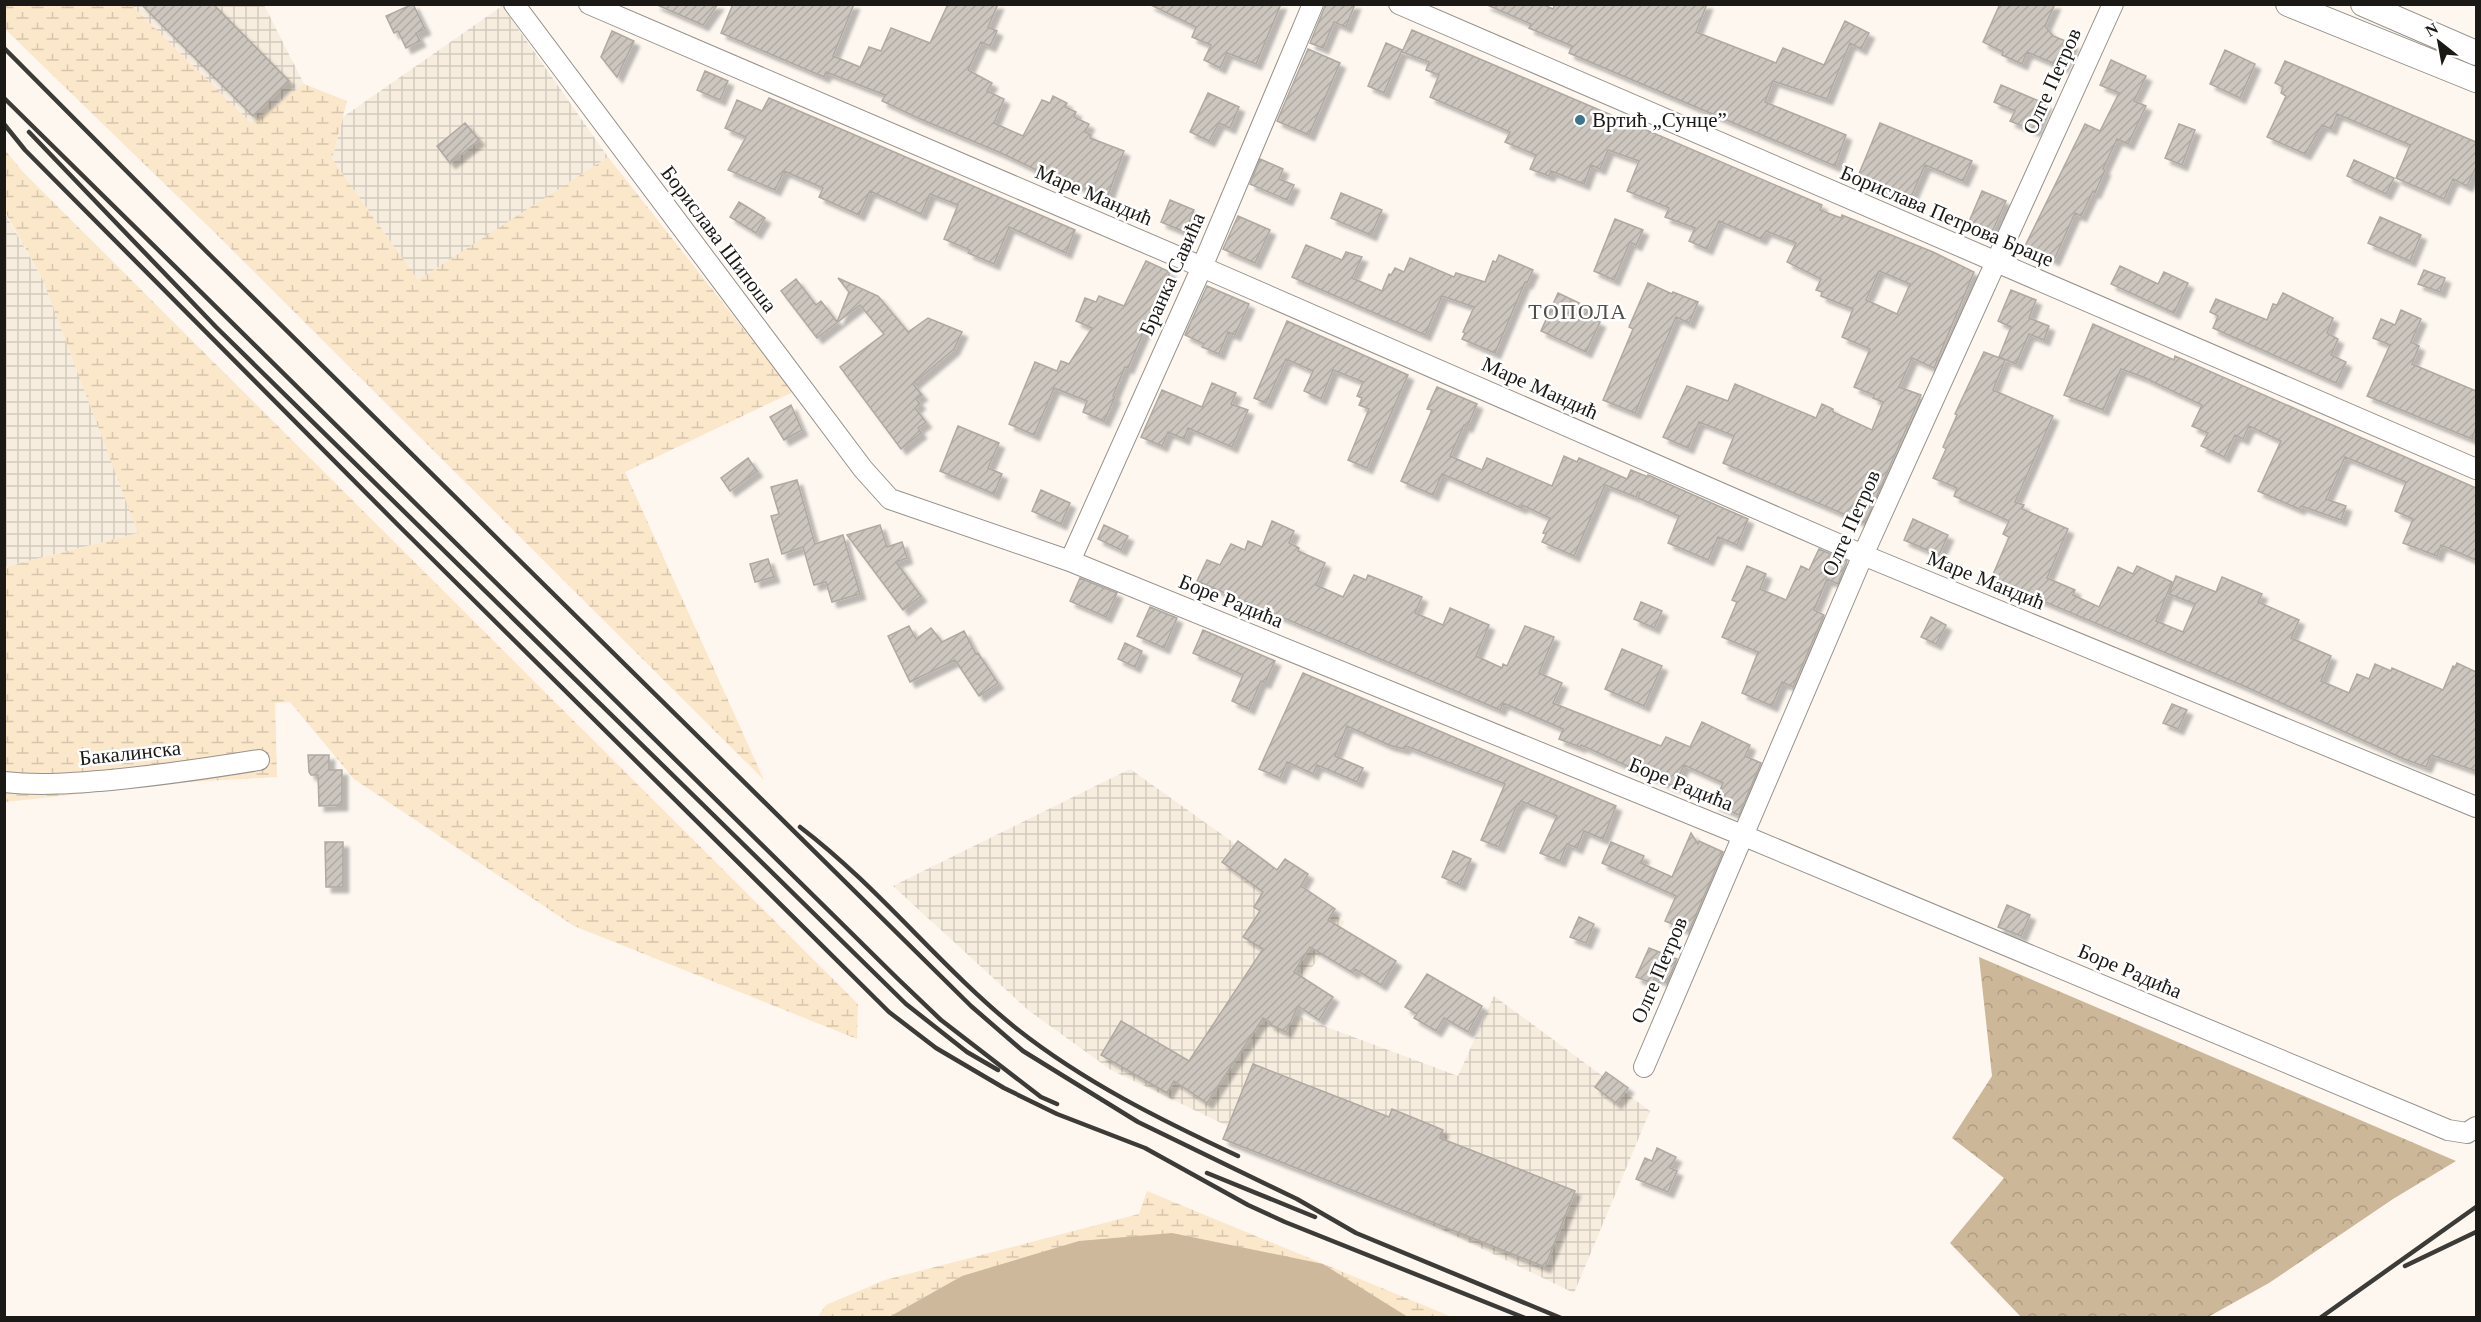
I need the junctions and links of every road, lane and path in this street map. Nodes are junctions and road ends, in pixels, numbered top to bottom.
1 (514, 4) edge
2 (588, 4) edge
3 (1313, 4) edge
4 (1399, 4) edge
5 (2113, 4) edge
6 (2288, 4) edge
7 (2363, 4) edge
8 (2476, 52) edge
9 (2476, 80) edge
10 (1995, 264) junction
11 (1202, 267) junction
12 (2476, 470) edge
13 (890, 499) joint
14 (1863, 555) junction
15 (1070, 561) junction
16 (259, 760) dead end
17 (4, 782) edge
18 (2476, 807) edge
19 (1742, 835) junction
20 (1644, 1067) dead end
21 (2476, 1127) edge

1 - 13 street, Борислава Шипоша
2 - 11 street, Маре Мандић
3 - 11 street, Бранка Савића
4 - 10 street, Борислава Петрова Браце
5 - 10 street, Олге Петров
6 - 9 street
7 - 8 street
10 - 12 street, Борислава Петрова Браце
10 - 14 street, Олге Петров
11 - 14 street, Маре Мандић
11 - 15 street, Бранка Савића
13 - 15 street, Боре Радића
14 - 18 street, Маре Мандић
14 - 19 street, Олге Петров
15 - 19 street, Боре Радића
16 - 17 street, Бакалинска
19 - 20 street, Олге Петров
19 - 21 street, Боре Радића

